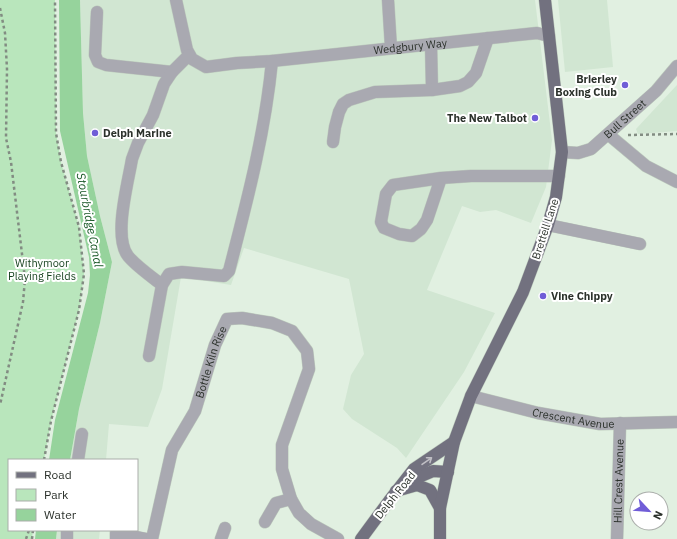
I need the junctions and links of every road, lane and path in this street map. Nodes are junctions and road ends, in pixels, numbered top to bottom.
1 (55, 0) edge
2 (176, 0) edge
3 (388, 0) edge
4 (545, 0) edge
5 (0, 8) edge
6 (97, 12) dead end
7 (549, 36) junction
8 (488, 38) junction
9 (431, 44) junction
10 (391, 48) junction
11 (190, 55) junction
12 (272, 61) junction
13 (677, 66) edge
14 (172, 72) junction
15 (432, 90) junction
16 (677, 134) edge
17 (609, 135) junction
18 (333, 142) dead end
19 (562, 152) junction
20 (559, 176) junction
21 (441, 178) junction
22 (677, 182) edge
23 (548, 225) junction
24 (640, 244) dead end
25 (162, 285) junction
26 (150, 356) dead end
27 (471, 396) junction
28 (0, 405) edge
29 (677, 422) edge
30 (620, 423) junction
31 (82, 434) dead end
32 (454, 442) junction
33 (44, 459) edge
34 (78, 459) edge
35 (448, 472) junction
36 (400, 487) junction
37 (291, 499) junction
38 (440, 508) junction
39 (265, 522) dead end
40 (121, 537) edge
41 (146, 539) edge
42 (152, 539) edge
43 (338, 539) edge
44 (361, 539) edge
45 (440, 539) edge
46 (617, 539) edge

1 - 33 path
2 - 11 street
3 - 10 street
4 - 7 main road, Brettell Lane
5 - 28 path
6 - 14 street
7 - 8 street, Wedgbury Way
7 - 19 main road, Brettell Lane
8 - 9 street, Wedgbury Way
8 - 15 street
9 - 10 street, Wedgbury Way
9 - 15 street
10 - 12 street, Wedgbury Way
11 - 12 street, Wedgbury Way
11 - 14 street
12 - 25 street
13 - 17 street, Bull Street
14 - 25 street
15 - 18 street
16 - 17 path
17 - 19 street, Bull Street
17 - 22 street
19 - 20 main road, Brettell Lane
20 - 21 street
20 - 23 main road, Brettell Lane
21 - 21 street
23 - 24 street
23 - 27 main road, Brettell Lane
25 - 26 street
27 - 30 street, Crescent Avenue
27 - 32 main road, Brettell Lane
29 - 30 street, Crescent Avenue
30 - 46 street, Hill Crest Avenue
31 - 34 street
32 - 35 main road, Brettell Lane
36 -> 32 main road, Delph Road
35 - 36 main road
35 - 38 main road, Brettell Lane
36 - 38 main road
36 - 44 main road, Delph Road
37 - 39 street
37 - 42 street, Bottle Kiln Rise
37 - 43 street, Bottle Kiln Rise
38 - 45 main road, Brettell Lane
40 - 41 street

